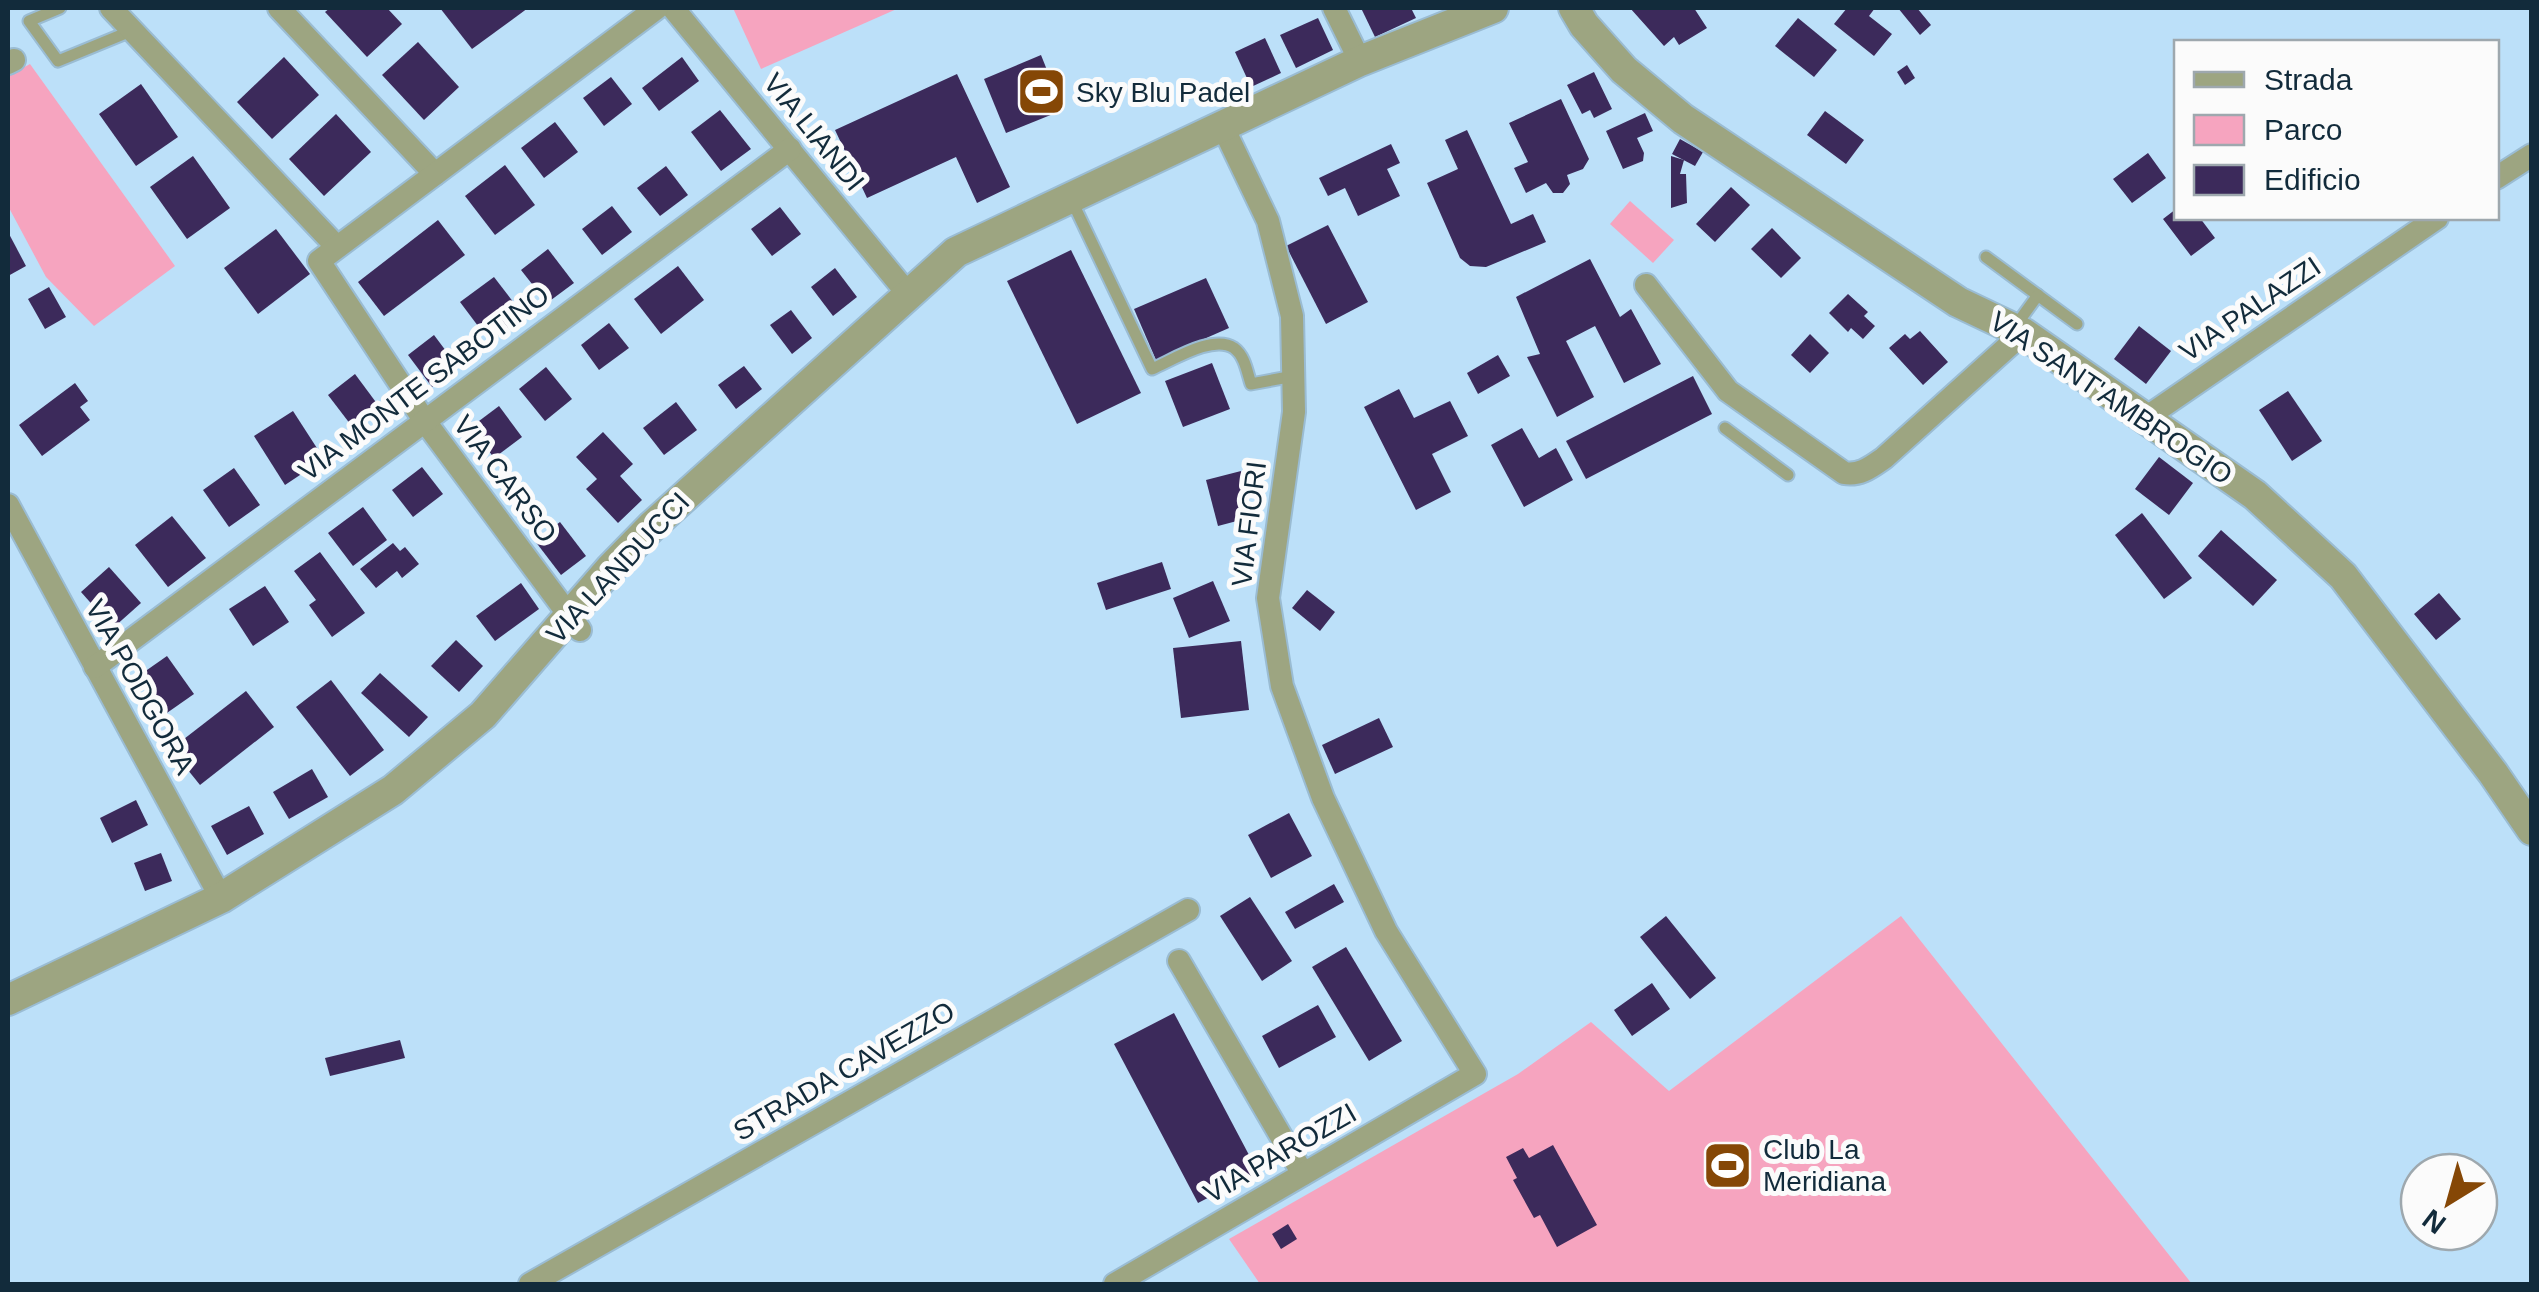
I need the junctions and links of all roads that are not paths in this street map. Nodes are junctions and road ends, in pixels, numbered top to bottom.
1 (60, 8) edge
2 (111, 8) edge
3 (280, 8) edge
4 (657, 8) edge
5 (674, 8) edge
6 (1334, 8) edge
7 (1493, 8) edge
8 (1574, 8) edge
9 (131, 31) junction
10 (1360, 61) junction
11 (1222, 127) junction
12 (790, 150) junction
13 (2532, 156) edge
14 (435, 174) junction
15 (2499, 176) edge
16 (1070, 198) junction
17 (2434, 220) edge
18 (328, 254) junction
19 (1986, 257) dead end
20 (1646, 284) dead end
21 (908, 294) junction
22 (2038, 296) junction
23 (2078, 324) dead end
24 (2019, 331) junction
25 (1294, 376) junction
26 (2147, 417) junction
27 (424, 420) junction
28 (1726, 428) dead end
29 (1783, 430) junction
30 (1763, 456) junction
31 (1788, 474) dead end
32 (8, 505) edge
33 (575, 623) junction
34 (95, 667) junction
35 (2532, 830) edge
36 (221, 898) junction
37 (1188, 910) dead end
38 (1179, 961) dead end
39 (8, 1000) edge
40 (1475, 1074) joint
41 (1304, 1174) junction
42 (530, 1284) edge
43 (1115, 1284) edge

1 - 9 lane
2 - 9 street, VIA CARSO
3 - 14 street
4 - 14 street
5 - 12 street, VIA LIANDI
6 - 10 street
7 - 10 street, VIA LANDUCCI
8 - 24 street, VIA SANT'AMBROGIO
9 - 18 street, VIA CARSO
10 - 11 street, VIA LANDUCCI
11 - 16 street, VIA LANDUCCI
11 - 25 street, VIA FIORI
12 - 21 street, VIA LIANDI
12 - 27 street, VIA MONTE SABOTINO
13 - 15 street
14 - 18 street
16 - 21 street, VIA LANDUCCI
16 - 25 lane
17 - 26 street, VIA PALAZZI
18 - 27 street, VIA CARSO
19 - 22 lane
20 - 29 street
21 - 33 street, VIA LANDUCCI
22 - 23 lane
22 - 24 lane
24 - 26 street, VIA SANT'AMBROGIO
24 - 29 street
25 - 40 street, VIA FIORI
26 - 35 street, VIA SANT'AMBROGIO
27 - 33 street, VIA CARSO
27 - 34 street, VIA MONTE SABOTINO
28 - 30 lane
29 - 30 lane
30 - 31 lane
32 - 34 street, VIA PODGORA
33 - 36 street, VIA LANDUCCI
34 - 36 street, VIA PODGORA
36 - 39 street, VIA LANDUCCI
37 - 42 street, STRADA CAVEZZO
38 - 41 street
40 - 41 street, VIA PAROZZI
41 - 43 street, VIA PAROZZI

